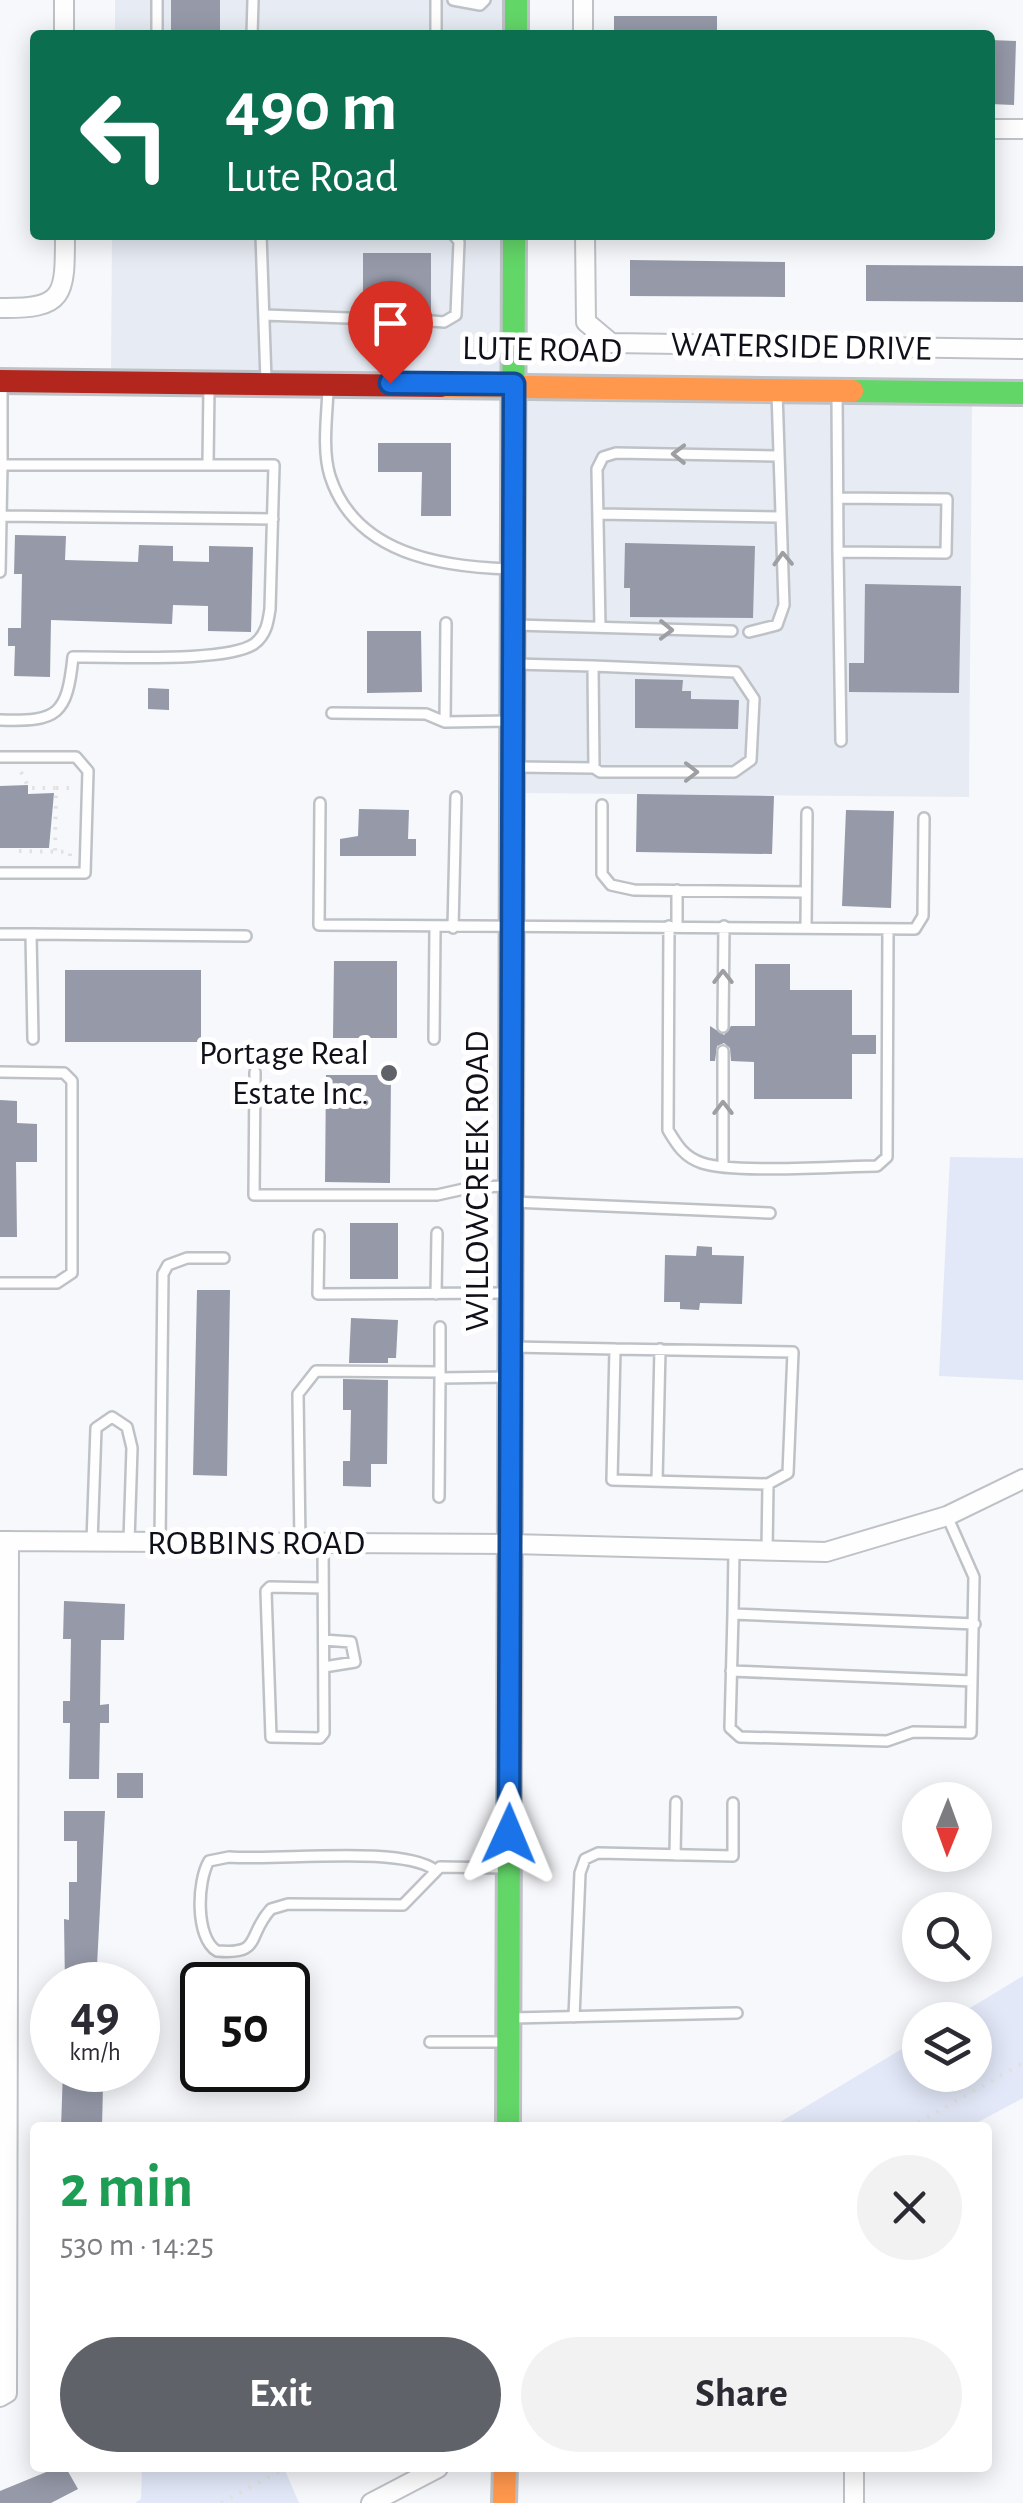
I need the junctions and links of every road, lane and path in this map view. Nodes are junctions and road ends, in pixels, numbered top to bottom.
1 (64, 0) edge
2 (157, 0) edge
3 (253, 0) edge
4 (436, 0) edge
5 (453, 0) edge
6 (484, 0) edge
7 (516, 0) edge
8 (583, 0) edge
9 (64, 30) edge
10 (158, 30) edge
11 (252, 30) edge
12 (436, 30) edge
13 (516, 30) edge
14 (583, 30) edge
15 (995, 130) edge
16 (1023, 130) edge
17 (65, 240) edge
18 (261, 240) edge
19 (457, 240) edge
20 (514, 240) edge
21 (586, 240) edge
22 (0, 308) edge
23 (264, 316) junction
24 (404, 320) dead end
25 (432, 321) dead end
26 (1023, 349) edge
27 (1, 380) edge
28 (209, 382) junction
29 (266, 382) junction
30 (328, 383) junction
31 (514, 384) junction
32 (777, 389) junction
33 (837, 390) junction
34 (1023, 393) edge
35 (777, 456) junction
36 (2, 464) edge
37 (208, 464) junction
38 (838, 498) junction
39 (598, 514) junction
40 (1, 516) edge
41 (780, 517) junction
42 (273, 519) junction
43 (838, 552) junction
44 (513, 569) junction
45 (0, 572) edge
46 (446, 623) dead end
47 (513, 625) junction
48 (600, 627) junction
49 (732, 631) dead end
50 (749, 632) dead end
51 (513, 664) junction
52 (592, 666) junction
53 (332, 713) dead end
54 (0, 720) edge
55 (513, 721) junction
56 (445, 722) junction
57 (841, 741) dead end
58 (0, 757) edge
59 (513, 767) junction
60 (594, 768) junction
61 (72, 771) dead end
62 (14, 772) dead end
63 (56, 788) junction
64 (456, 797) dead end
65 (320, 803) dead end
66 (602, 805) dead end
67 (807, 813) dead end
68 (924, 818) dead end
69 (19, 851) dead end
70 (55, 852) junction
71 (70, 860) dead end
72 (0, 873) edge
73 (676, 890) junction
74 (806, 892) junction
75 (673, 926) junction
76 (724, 926) junction
77 (806, 927) junction
78 (435, 928) junction
79 (453, 928) junction
80 (512, 929) junction
81 (888, 929) junction
82 (0, 934) edge
83 (32, 934) junction
84 (246, 936) dead end
85 (723, 1028) dead end
86 (33, 1039) dead end
87 (434, 1039) dead end
88 (723, 1051) dead end
89 (0, 1072) edge
90 (254, 1072) dead end
91 (723, 1165) junction
92 (512, 1194) junction
93 (770, 1212) dead end
94 (436, 1233) dead end
95 (318, 1235) dead end
96 (224, 1258) dead end
97 (0, 1282) edge
98 (512, 1293) junction
99 (436, 1294) junction
100 (440, 1327) dead end
101 (512, 1347) junction
102 (614, 1348) junction
103 (660, 1349) junction
104 (440, 1375) junction
105 (511, 1377) junction
106 (646, 1385) dead end
107 (660, 1385) junction
108 (645, 1406) dead end
109 (659, 1406) junction
110 (644, 1429) dead end
111 (658, 1430) junction
112 (644, 1452) dead end
113 (658, 1452) junction
114 (1023, 1480) edge
115 (657, 1482) junction
116 (768, 1484) junction
117 (439, 1497) dead end
118 (947, 1516) junction
119 (4, 1541) edge
120 (92, 1542) junction
121 (129, 1542) junction
122 (160, 1542) junction
123 (300, 1543) junction
124 (323, 1543) junction
125 (511, 1544) junction
126 (734, 1551) junction
127 (767, 1551) junction
128 (324, 1588) junction
129 (733, 1614) junction
130 (975, 1624) junction
131 (324, 1640) junction
132 (324, 1667) junction
133 (731, 1670) junction
134 (972, 1681) junction
135 (676, 1802) dead end
136 (734, 1803) dead end
137 (675, 1855) junction
138 (508, 1868) junction
139 (435, 1870) junction
140 (736, 2013) dead end
141 (574, 2017) junction
142 (509, 2030) junction
143 (430, 2042) dead end
144 (1023, 2064) edge
145 (508, 2122) edge
146 (920, 2122) edge
147 (4, 2395) edge
148 (279, 2472) edge
149 (430, 2472) edge
150 (504, 2472) edge
151 (854, 2472) edge
152 (222, 2503) edge
153 (370, 2503) edge
154 (504, 2503) edge
155 (854, 2503) edge

1 - 9 street
2 - 10 lane
3 - 11 lane
4 - 12 lane
5 - 6 lane
7 - 13 main road
8 - 14 street
15 - 16 street
17 - 22 street
18 - 23 lane
19 - 25 lane
20 - 31 main road, WILLOWCREEK ROAD
21 - 26 street, WATERSIDE DRIVE
23 - 24 lane
23 - 29 lane
27 - 28 main road, LUTE ROAD
27 - 36 lane
28 - 29 main road, LUTE ROAD
28 - 37 lane
29 - 30 main road, LUTE ROAD
30 - 31 main road, LUTE ROAD
30 - 44 lane
31 - 32 main road, LUTE ROAD
31 - 44 main road, WILLOWCREEK ROAD
32 - 33 main road, LUTE ROAD
32 - 35 lane
33 - 34 main road, LUTE ROAD
33 - 38 lane
35 -> 39 lane
35 - 41 lane
36 - 37 lane
36 - 40 lane
37 - 42 lane
38 - 43 lane
38 - 43 lane
39 - 41 lane
39 - 48 lane
40 - 42 lane
40 - 45 lane
50 -> 41 lane
42 - 54 lane
43 - 57 lane
44 - 47 main road, WILLOWCREEK ROAD
46 - 56 lane
47 - 48 lane
47 - 51 main road, WILLOWCREEK ROAD
48 -> 49 lane
51 - 52 lane
51 - 55 main road, WILLOWCREEK ROAD
52 - 60 lane
60 -> 52 lane
53 - 56 lane
55 - 56 lane
55 - 59 main road, WILLOWCREEK ROAD
58 - 72 lane
59 - 60 lane
59 - 80 main road, WILLOWCREEK ROAD
61 - 63 path
62 - 63 path
63 - 70 path
64 - 79 lane
65 - 78 lane
66 - 73 lane
67 - 74 lane
68 - 81 lane
69 - 70 path
70 - 71 path
73 - 74 lane
73 - 75 lane
74 - 77 lane
75 - 76 lane
75 - 80 lane
75 - 91 lane
76 - 77 lane
85 -> 76 lane
77 - 81 lane
78 - 79 lane
78 - 87 lane
79 - 80 lane
80 - 92 main road, WILLOWCREEK ROAD
81 - 91 lane
82 - 83 lane
83 - 84 lane
83 - 86 lane
91 -> 88 lane
89 - 97 lane
90 - 92 lane
92 - 93 lane
92 - 98 main road, WILLOWCREEK ROAD
94 - 99 lane
95 - 99 lane
96 - 122 lane
98 - 99 lane
98 - 101 main road, WILLOWCREEK ROAD
100 - 104 lane
101 - 102 lane
101 - 105 main road, WILLOWCREEK ROAD
102 - 103 lane
102 - 115 lane
103 - 107 lane
103 - 116 lane
104 - 105 lane
104 - 117 lane
104 - 123 lane
105 - 125 main road, WILLOWCREEK ROAD
106 - 107 lane
107 - 109 lane
108 - 109 lane
109 - 111 lane
110 - 111 lane
111 - 113 lane
112 - 113 lane
113 - 115 lane
114 - 118 street, ROBBINS ROAD
115 - 116 lane
116 - 127 lane
118 - 127 street, ROBBINS ROAD
118 - 130 lane
119 - 120 street, ROBBINS ROAD
119 - 147 street
120 - 121 street, ROBBINS ROAD
120 - 121 lane
121 - 122 street, ROBBINS ROAD
122 - 123 street, ROBBINS ROAD
123 - 124 street, ROBBINS ROAD
124 - 125 street, ROBBINS ROAD
124 - 128 lane
125 - 126 street, ROBBINS ROAD
125 - 138 main road, WILLOWCREEK ROAD
126 - 127 street, ROBBINS ROAD
126 - 129 lane
128 - 131 lane
128 - 132 lane
129 - 130 lane
129 - 133 lane
130 - 134 lane
131 - 132 lane
131 - 132 lane
133 - 134 lane
133 - 134 lane
135 - 137 lane
136 - 137 lane
137 - 141 lane
138 - 139 lane
138 - 142 main road, WILLOWCREEK ROAD
139 - 139 lane
140 - 141 lane
141 - 142 lane
142 - 143 lane
142 - 145 main road, WILLOWCREEK ROAD
144 - 146 path
148 - 152 path
149 - 153 street
150 - 154 main road
151 - 155 street

